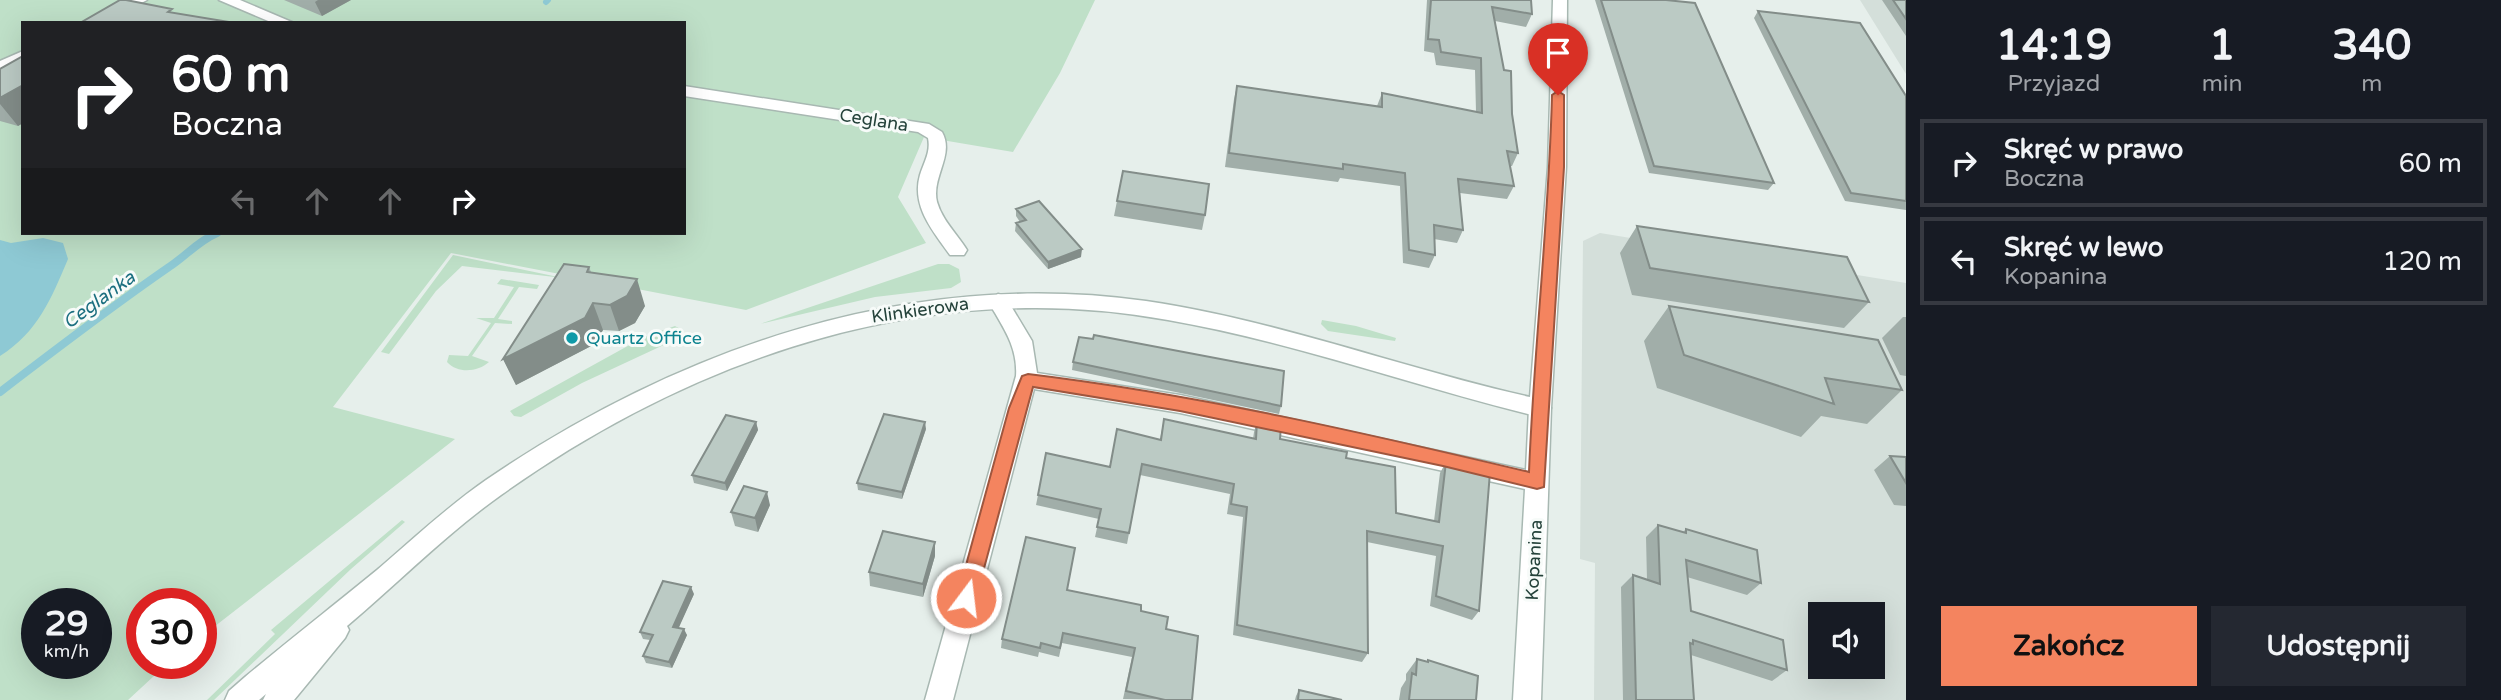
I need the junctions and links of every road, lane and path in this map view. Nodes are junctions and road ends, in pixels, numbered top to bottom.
1 (140, 0) edge
2 (226, 0) edge
3 (1560, 0) edge
4 (94, 21) edge
5 (282, 21) edge
6 (21, 56) edge
7 (0, 67) edge
8 (686, 91) edge
9 (957, 250) dead end
10 (998, 301) junction
11 (1028, 380) junction
12 (1540, 408) junction
13 (1537, 482) junction
14 (367, 594) junction
15 (239, 700) edge
16 (277, 700) edge
17 (939, 700) edge
18 (1527, 700) edge

1 - 4 street
2 - 5 street
3 - 12 street, Kopanina
6 - 7 street
8 - 9 street, Ceglana
10 - 11 street
10 - 12 street, Klinkierowa
10 - 14 street, Klinkierowa
11 - 13 street
11 - 17 street
12 - 13 street, Kopanina
13 - 18 street, Kopanina
14 - 15 street, Klinkierowa
14 - 16 street, Klinkierowa

